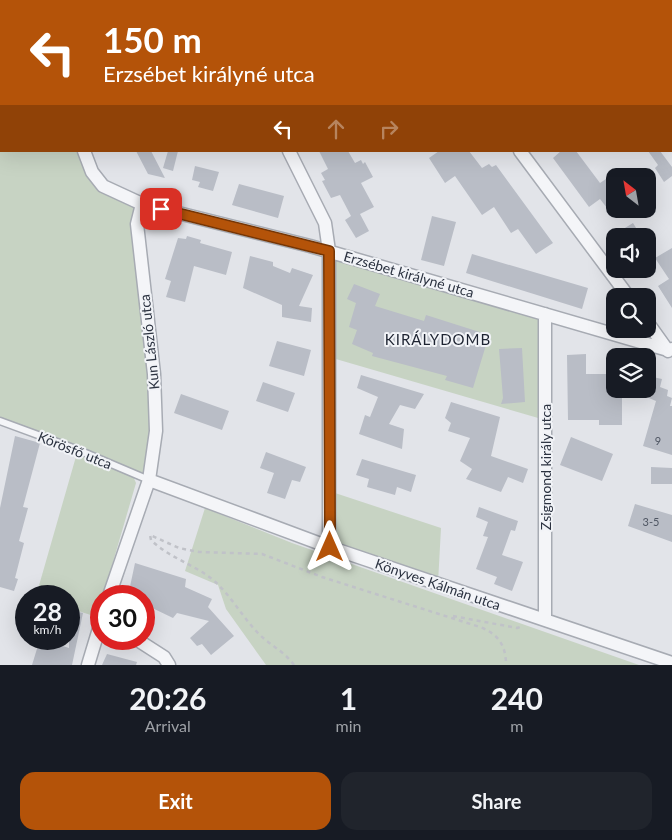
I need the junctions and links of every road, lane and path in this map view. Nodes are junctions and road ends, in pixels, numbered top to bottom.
1 (84, 152) edge
2 (290, 152) edge
3 (521, 152) edge
4 (142, 204) junction
5 (329, 251) junction
6 (622, 288) edge
7 (545, 314) junction
8 (656, 333) edge
9 (671, 352) edge
10 (0, 421) edge
11 (149, 480) junction
12 (330, 547) junction
13 (113, 585) edge
14 (444, 614) junction
15 (532, 616) junction
16 (545, 620) junction
17 (93, 650) edge
18 (152, 650) edge
19 (672, 663) edge
20 (88, 665) edge
21 (169, 665) edge
22 (294, 665) edge
23 (506, 665) edge

1 - 4 street, Erzsébet királyné utca
2 - 5 street
3 - 6 street
4 - 5 street, Erzsébet királyné utca
4 - 11 street, Kun László utca
5 - 7 street, Erzsébet királyné utca
5 - 12 street
7 - 9 street, Erzsébet királyné utca
7 - 16 street, Zsigmond király utca
8 - 9 street
10 - 11 lane, Körösfő utca
11 - 12 street, Könyves Kálmán utca
11 - 13 street, Kun László utca
12 - 15 street, Könyves Kálmán utca
14 - 15 path
14 - 22 path
14 - 23 path
15 - 16 street, Könyves Kálmán utca
16 - 19 street, Könyves Kálmán utca
17 - 20 street
18 - 21 street

